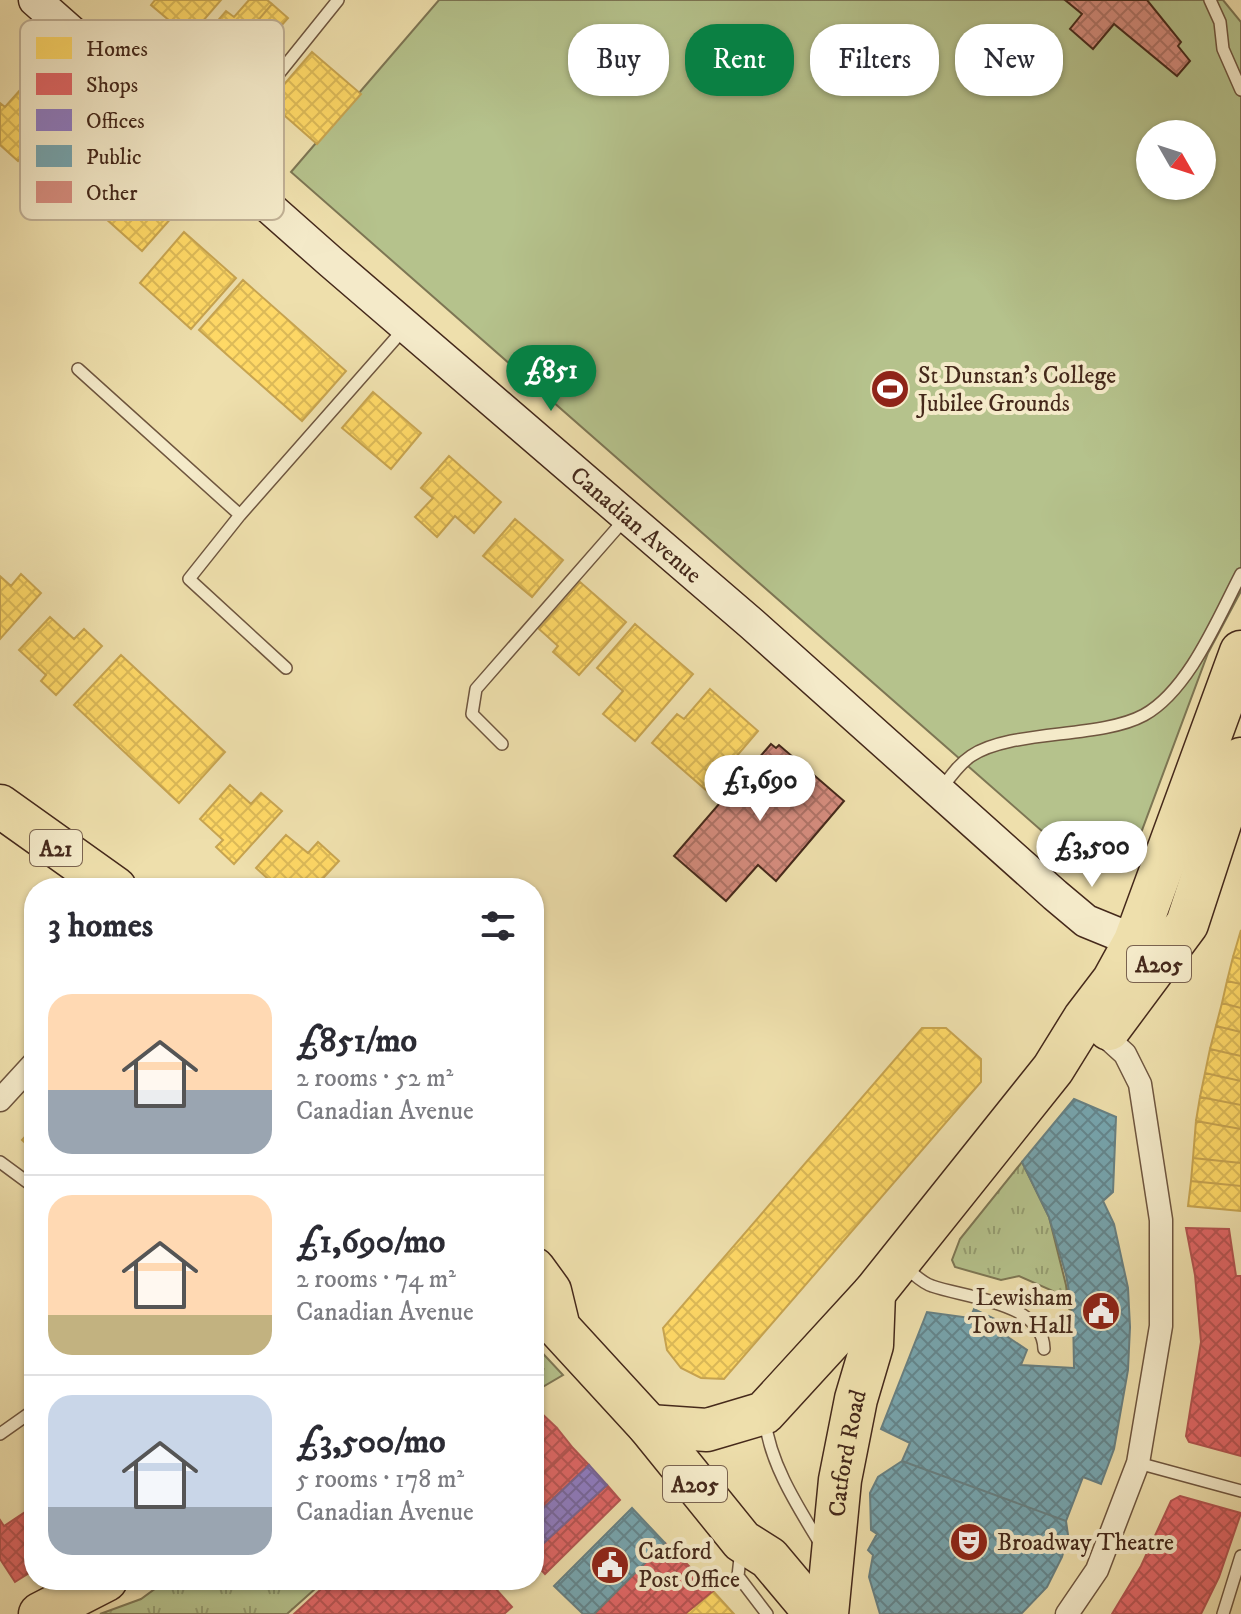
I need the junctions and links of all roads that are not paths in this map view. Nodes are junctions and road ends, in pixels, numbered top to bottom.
1 (35, 0) edge
2 (338, 0) edge
3 (1210, 0) edge
4 (58, 20) edge
5 (284, 67) edge
6 (1241, 90) edge
7 (284, 220) edge
8 (406, 326) junction
9 (78, 369) dead end
10 (240, 515) junction
11 (628, 516) junction
12 (1241, 574) edge
13 (1241, 652) edge
14 (286, 668) dead end
15 (1227, 739) edge
16 (502, 744) dead end
17 (1241, 759) edge
18 (939, 792) junction
19 (0, 806) edge
20 (1220, 826) junction
21 (101, 878) edge
22 (1135, 941) junction
23 (1104, 1035) junction
24 (1053, 1069) junction
25 (24, 1074) edge
26 (0, 1100) edge
27 (0, 1162) edge
28 (24, 1180) edge
29 (886, 1277) junction
30 (544, 1283) edge
31 (547, 1325) edge
32 (1044, 1349) dead end
33 (764, 1413) junction
34 (24, 1417) edge
35 (649, 1426) junction
36 (0, 1434) edge
37 (1138, 1463) junction
38 (1241, 1491) edge
39 (742, 1541) junction
40 (1241, 1556) edge
41 (829, 1559) junction
42 (87, 1590) edge
43 (40, 1614) edge
44 (767, 1614) edge
45 (816, 1614) edge
46 (827, 1614) edge
47 (1067, 1614) edge
48 (1223, 1614) edge

1 - 4 street, Canadian Avenue
2 - 5 lane
3 - 6 lane
7 - 8 street, Canadian Avenue
8 - 10 lane
8 - 11 street, Canadian Avenue
9 - 10 lane
10 - 14 lane
11 - 16 lane
11 - 18 street, Canadian Avenue
12 - 18 lane
13 - 15 highway, A205
15 - 22 highway, A205
17 - 20 highway, A205
18 - 22 street, Canadian Avenue
19 - 21 highway, A21
20 - 22 street
20 - 23 highway, A205
22 - 24 highway, A205
23 - 24 highway, A205
23 - 37 street
24 - 29 highway, A205
25 - 26 street
27 - 28 lane
29 - 32 lane
29 - 33 highway, A205
29 - 41 highway, Catford Road
30 - 31 highway
31 - 35 highway, A205
33 - 35 highway
33 - 41 lane
34 - 36 lane
35 - 39 highway, A205
37 - 38 lane
37 - 47 street
39 - 44 lane
39 - 45 highway, A205
40 - 48 lane
41 - 46 highway, Catford Road
42 - 43 highway

